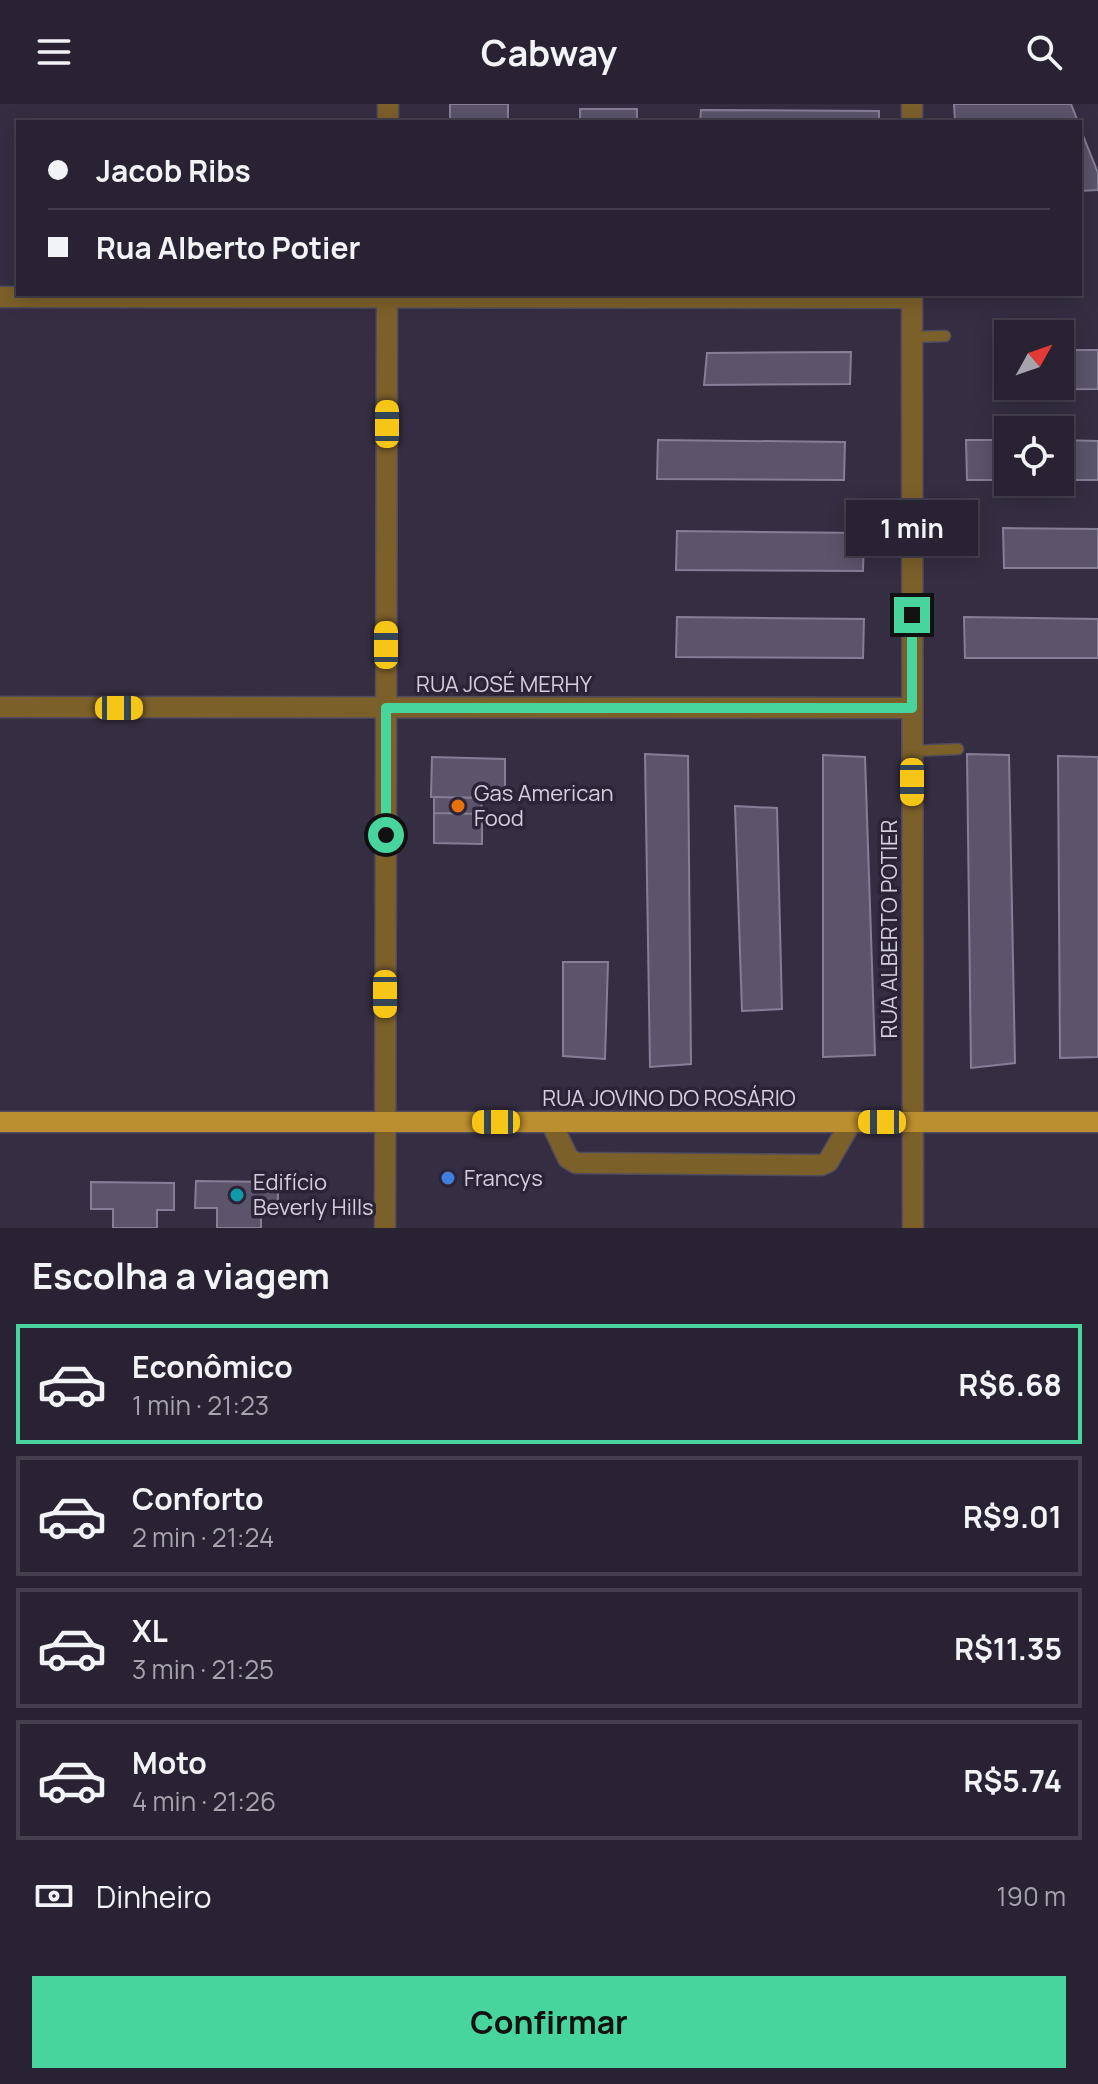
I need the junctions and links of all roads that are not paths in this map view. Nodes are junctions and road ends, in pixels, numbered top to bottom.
1 (387, 296) edge
2 (912, 296) edge
3 (0, 297) edge
4 (945, 336) dead end
5 (912, 337) junction
6 (0, 707) edge
7 (386, 708) junction
8 (912, 708) junction
9 (958, 749) dead end
10 (912, 751) junction
11 (0, 1122) edge
12 (385, 1122) junction
13 (551, 1122) junction
14 (851, 1122) junction
15 (913, 1122) junction
16 (1098, 1122) edge
17 (385, 1228) edge
18 (913, 1228) edge

1 - 2 street
1 - 3 street
1 - 7 street
2 - 5 street, RUA ALBERTO POTIER
4 - 5 lane
5 - 8 street, RUA ALBERTO POTIER
6 - 7 street, RUA JOSÉ MERHY
7 - 8 street, RUA JOSÉ MERHY
7 - 12 street
8 - 10 street, RUA ALBERTO POTIER
9 - 10 lane
10 - 15 street, RUA ALBERTO POTIER
11 - 12 main road, RUA JOVINO DO ROSÁRIO
12 - 13 main road, RUA JOVINO DO ROSÁRIO
12 - 17 street
13 - 14 main road, RUA JOVINO DO ROSÁRIO
13 - 14 street
14 - 15 main road, RUA JOVINO DO ROSÁRIO
15 - 16 main road, RUA JOVINO DO ROSÁRIO
15 - 18 street, RUA ALBERTO POTIER

